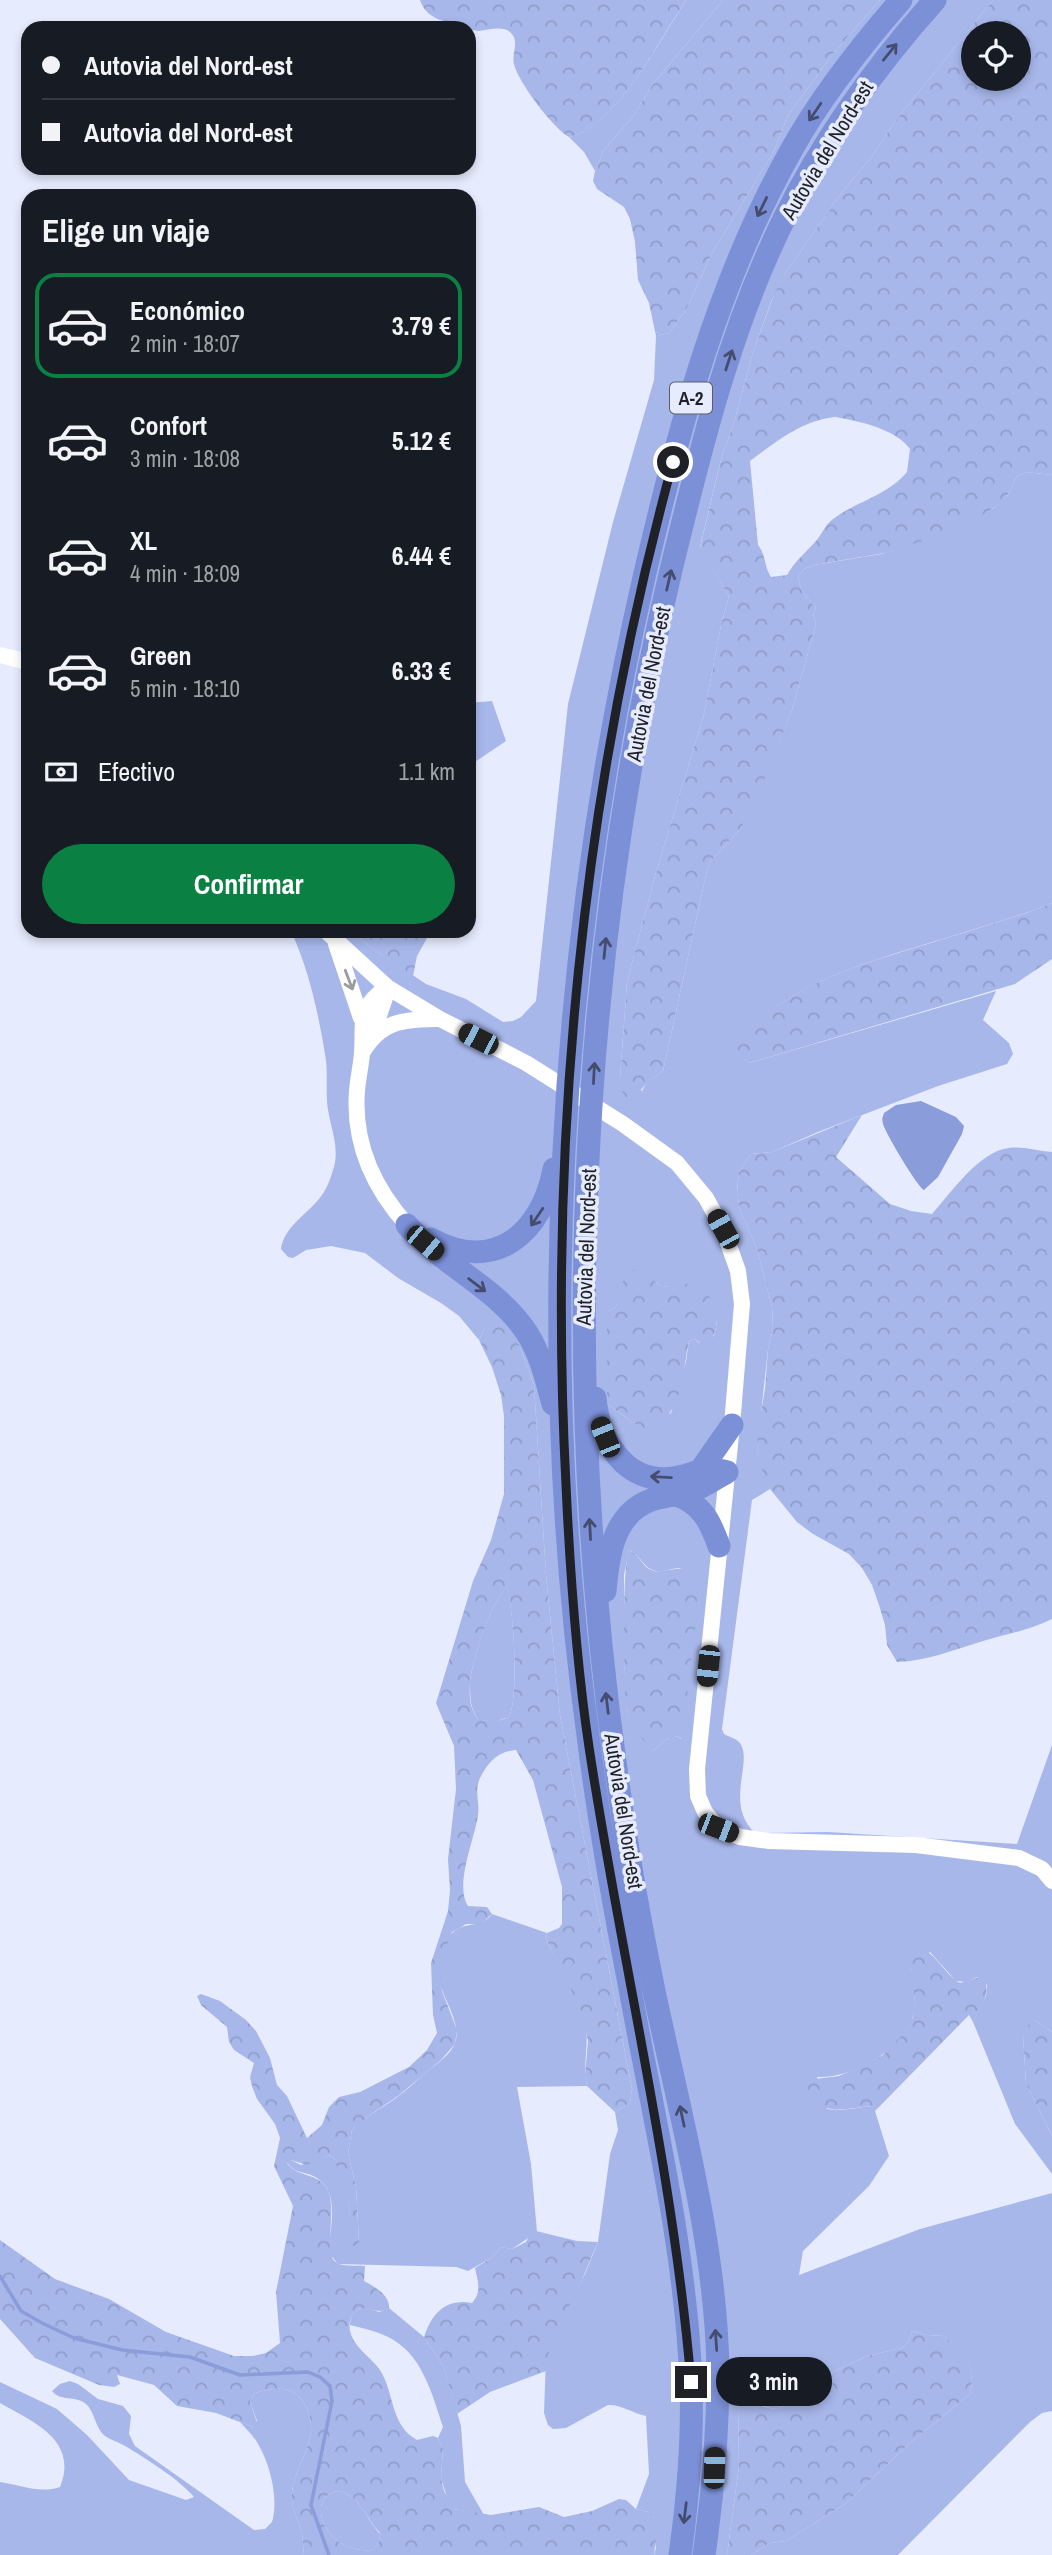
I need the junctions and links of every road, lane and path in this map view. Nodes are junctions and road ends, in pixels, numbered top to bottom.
1 (901, 0) edge
2 (935, 0) edge
3 (0, 655) edge
4 (21, 660) edge
5 (331, 938) edge
6 (332, 938) edge
7 (387, 987) junction
8 (440, 1019) junction
9 (362, 1020) junction
10 (372, 1036) junction
11 (362, 1053) junction
12 (566, 1129) junction
13 (407, 1224) junction
14 (583, 1337) junction
15 (732, 1424) junction
16 (563, 1441) junction
17 (702, 1468) junction
18 (727, 1472) junction
19 (676, 1495) junction
20 (719, 1545) junction
21 (598, 1621) junction
22 (1052, 1881) edge
23 (680, 2555) edge
24 (704, 2555) edge

1 -> 12 highway, Autovia del Nord-est / A-2
14 -> 2 highway, Autovia del Nord-est / A-2
3 - 4 street
5 -> 9 street
6 - 7 street
7 - 8 street
7 - 9 street
7 - 10 street
8 - 10 street
8 - 15 street
9 - 11 street
10 - 11 street
11 - 13 street
12 -> 13 highway
12 - 16 highway, Autovia del Nord-est / A-2
13 -> 16 highway
17 -> 14 highway
21 -> 14 highway, Autovia del Nord-est / A-2
15 - 17 highway
15 - 18 street
16 -> 23 highway, Autovia del Nord-est / A-2
17 - 18 highway
18 - 19 highway
18 - 20 street
19 - 20 highway
19 - 21 highway
20 - 22 street
24 -> 21 highway, Autovia del Nord-est / A-2

